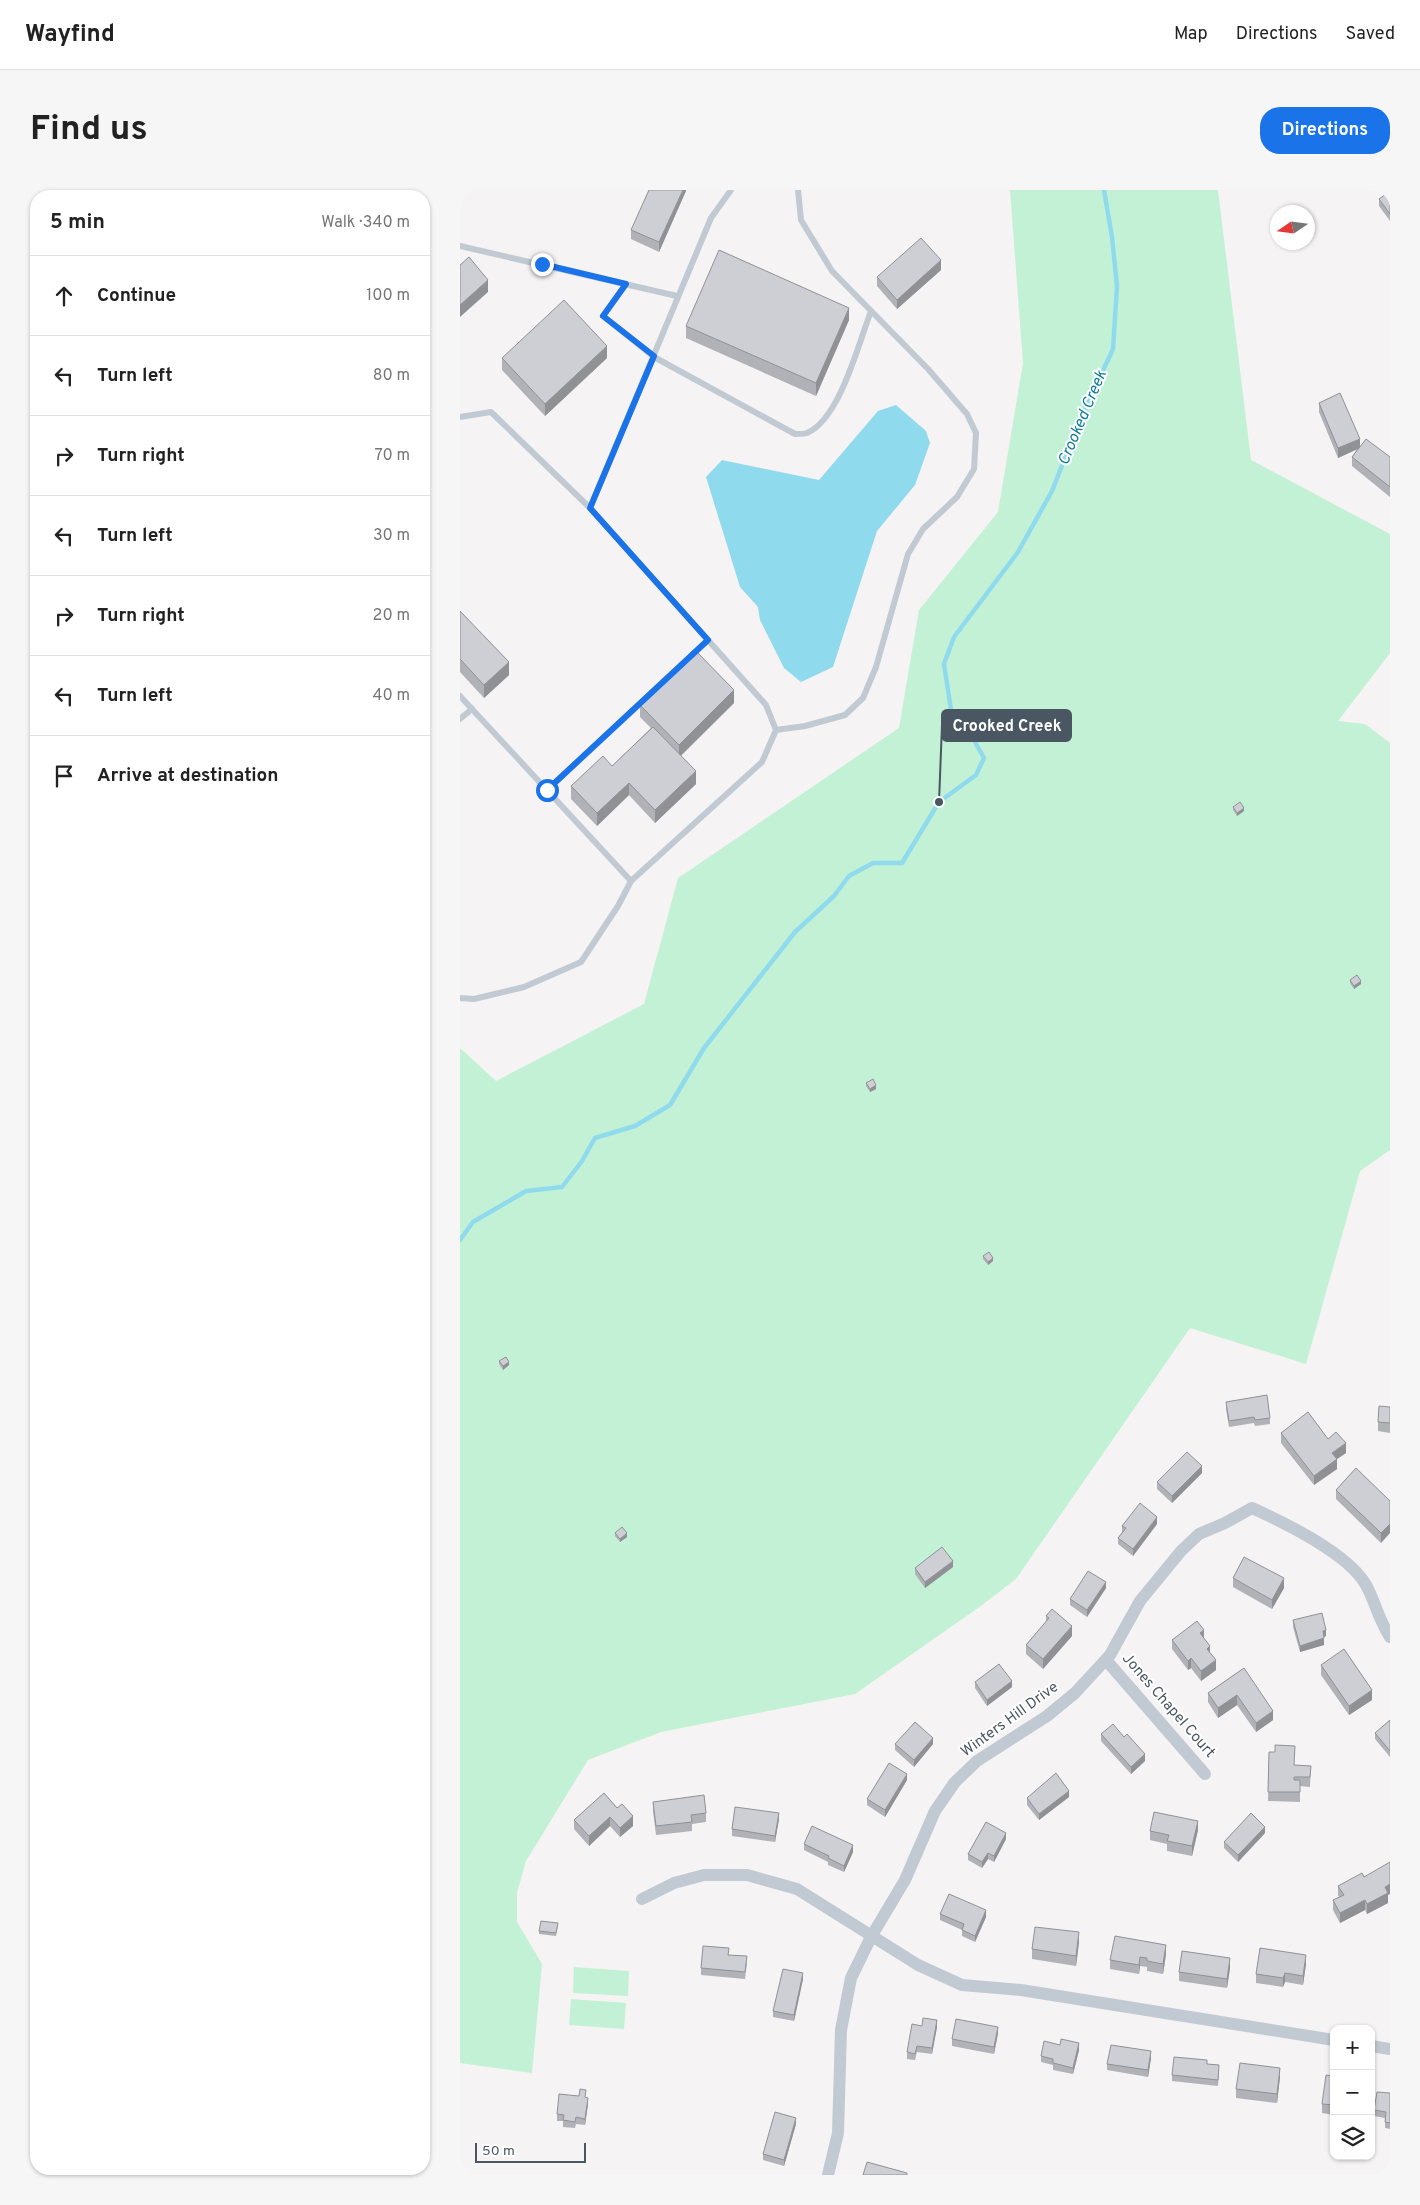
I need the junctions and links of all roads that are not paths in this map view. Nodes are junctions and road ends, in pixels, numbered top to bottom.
1 (731, 190) edge
2 (798, 190) edge
3 (460, 246) edge
4 (626, 284) junction
5 (677, 296) junction
6 (871, 311) junction
7 (654, 356) junction
8 (460, 417) edge
9 (590, 508) junction
10 (708, 640) junction
11 (687, 660) edge
12 (680, 666) edge
13 (460, 696) edge
14 (472, 709) junction
15 (460, 719) edge
16 (776, 730) junction
17 (547, 790) junction
18 (631, 881) junction
19 (460, 998) edge
20 (1390, 1637) edge
21 (1106, 1660) junction
22 (1205, 1774) dead end
23 (642, 1899) dead end
24 (870, 1937) junction
25 (1330, 2039) edge
26 (1375, 2047) edge
27 (1390, 2049) edge
28 (828, 2175) edge

1 - 5 lane
2 - 6 lane
3 - 4 lane
4 - 5 lane
4 - 7 lane
5 - 7 lane
6 - 7 lane
6 - 16 lane
7 - 9 lane
8 - 9 lane
9 - 10 lane
10 - 11 lane
10 - 16 lane
12 - 17 lane
13 - 14 lane
14 - 15 lane
14 - 17 lane
16 - 18 lane
17 - 18 lane
18 - 19 lane
20 - 21 street, Winters Hill Drive
21 - 22 street, Jones Chapel Court
21 - 24 street, Winters Hill Drive
23 - 24 street
24 - 25 street
24 - 28 street, Winters Hill Drive
26 - 27 street

